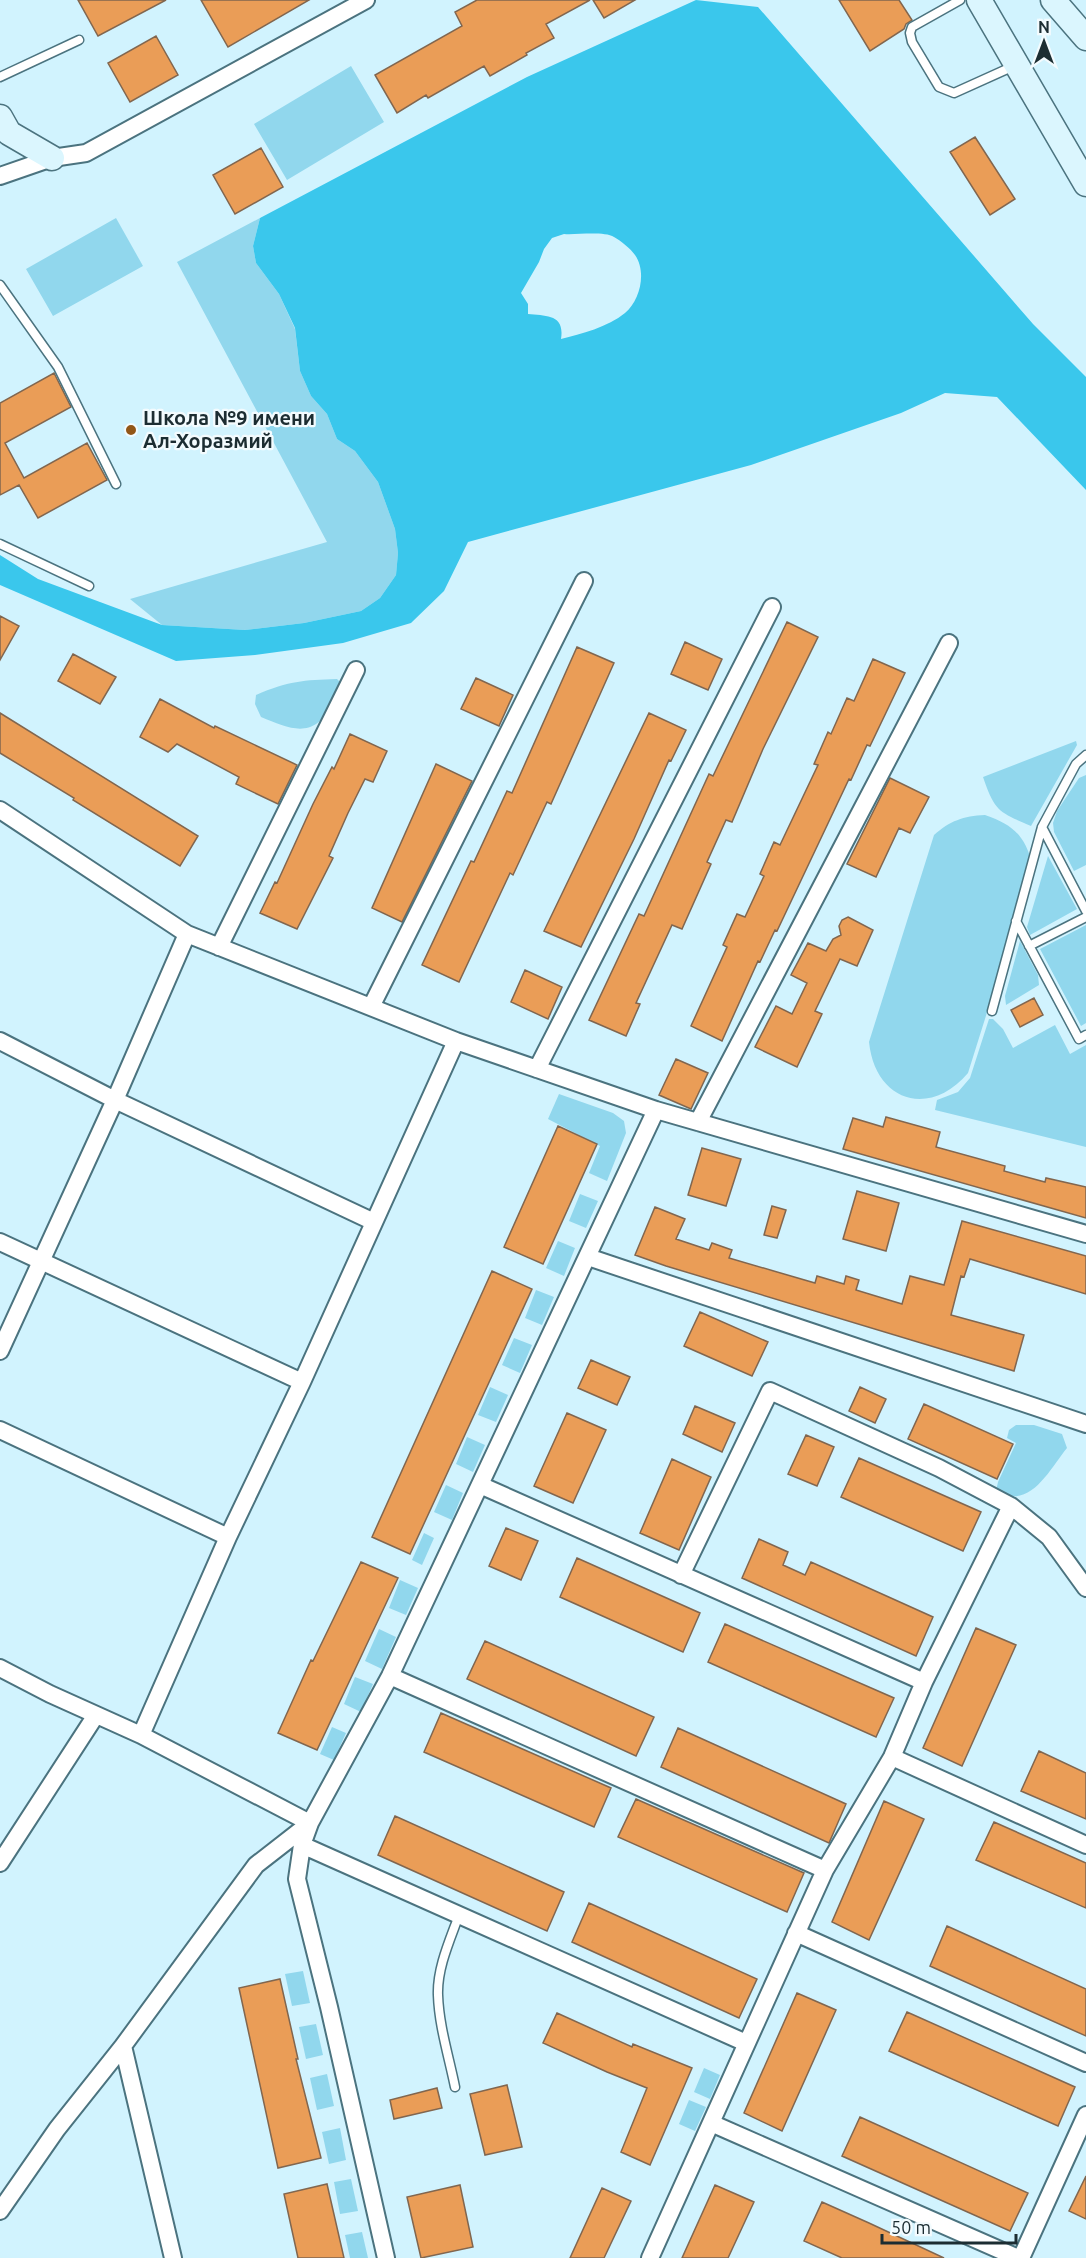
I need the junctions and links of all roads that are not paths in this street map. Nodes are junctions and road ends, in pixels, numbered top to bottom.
1 (366, 0) edge
2 (960, 0) edge
3 (979, 0) edge
4 (1053, 0) edge
5 (1086, 38) edge
6 (79, 40) dead end
7 (1017, 65) junction
8 (0, 77) edge
9 (0, 117) edge
10 (52, 158) junction
11 (0, 176) edge
12 (1086, 184) edge
13 (0, 285) edge
14 (116, 484) dead end
15 (0, 544) edge
16 (584, 581) dead end
17 (89, 586) dead end
18 (772, 607) dead end
19 (949, 643) dead end
20 (357, 670) dead end
21 (1084, 760) edge
22 (0, 810) edge
23 (1042, 827) junction
24 (1086, 911) edge
25 (1086, 917) edge
26 (1016, 921) junction
27 (187, 934) junction
28 (1029, 946) junction
29 (219, 947) junction
30 (371, 1007) junction
31 (992, 1011) dead end
32 (1086, 1035) edge
33 (0, 1041) edge
34 (456, 1041) junction
35 (537, 1069) junction
36 (115, 1100) junction
37 (656, 1110) junction
38 (698, 1122) junction
39 (374, 1222) junction
40 (1086, 1234) edge
41 (0, 1242) edge
42 (588, 1257) junction
43 (42, 1262) junction
44 (0, 1351) edge
45 (302, 1382) junction
46 (1086, 1424) edge
47 (0, 1430) edge
48 (480, 1485) junction
49 (1011, 1506) junction
50 (228, 1537) junction
51 (681, 1575) junction
52 (1086, 1588) edge
53 (0, 1668) edge
54 (390, 1677) junction
55 (924, 1682) junction
56 (96, 1715) junction
57 (141, 1735) junction
58 (892, 1757) junction
59 (310, 1823) junction
60 (302, 1845) junction
61 (1086, 1845) edge
62 (0, 1863) edge
63 (825, 1870) junction
64 (459, 1915) junction
65 (796, 1933) junction
66 (746, 2043) junction
67 (123, 2046) junction
68 (1086, 2063) edge
69 (455, 2087) dead end
70 (1086, 2115) edge
71 (711, 2122) junction
72 (0, 2211) edge
73 (173, 2258) edge
74 (386, 2258) edge
75 (650, 2258) edge
76 (1020, 2258) edge

1 - 10 street
2 - 7 lane
3 - 7 street
4 - 5 street
6 - 8 lane
7 - 12 street
9 - 10 street
10 - 11 street
13 - 14 lane
15 - 17 lane
16 - 30 street
18 - 35 street
19 - 38 street
20 - 29 street
21 - 23 lane
22 - 27 street
23 - 24 lane
23 - 26 lane
25 - 28 lane
26 - 28 lane
26 - 31 lane
27 - 29 street
27 - 36 street
28 - 32 lane
29 - 30 street
30 - 34 street
33 - 36 street
34 - 35 street
34 - 39 street
35 - 37 street
36 - 39 street
36 - 43 street
37 - 38 street
37 - 42 street
38 - 40 street
39 - 45 street
41 - 43 street
42 - 46 street
42 - 48 street
43 - 44 street
43 - 45 street
45 - 50 street
47 - 50 street
48 - 51 street
48 - 54 street
49 - 51 street
49 - 52 street
49 - 55 street
50 - 57 street
51 - 55 street
53 - 56 street
54 - 59 street
54 - 63 street
55 - 58 street
56 - 57 street
56 - 62 street
57 - 59 street
58 - 61 street
58 - 63 street
59 - 60 street
59 - 67 street
60 - 64 street
60 - 74 street
63 - 65 street
64 - 66 street
64 - 69 lane
65 - 66 street
65 - 68 street
66 - 71 street
67 - 72 street
67 - 73 street
70 - 76 street
71 - 75 street
71 - 76 street

